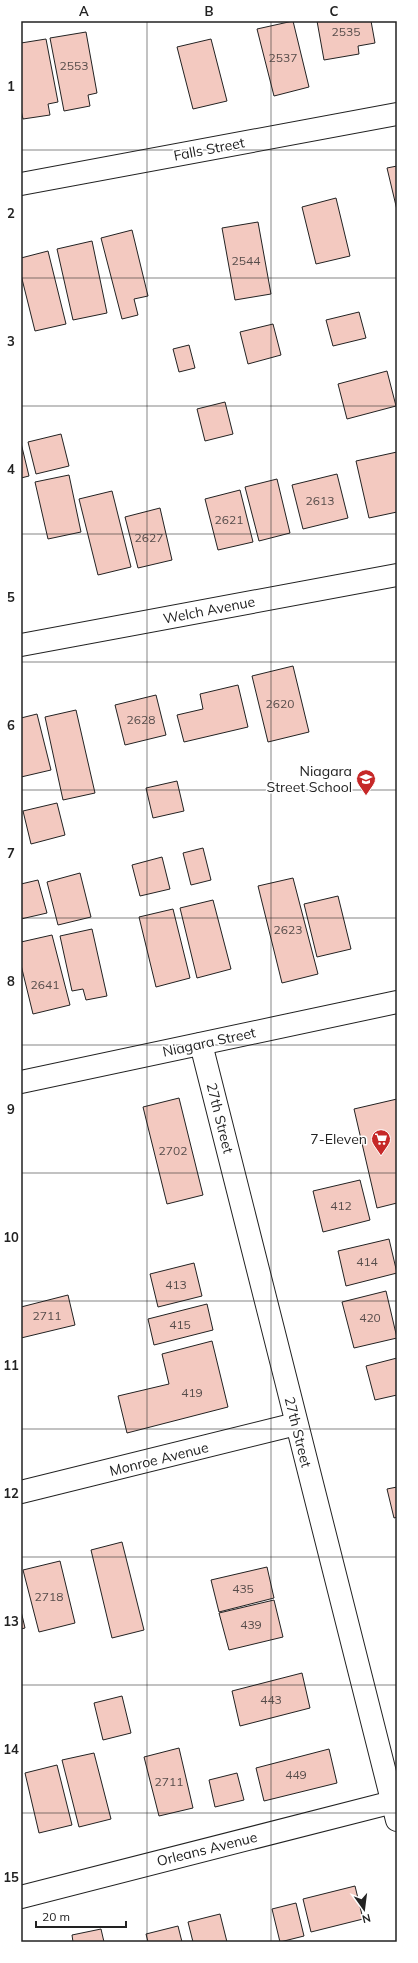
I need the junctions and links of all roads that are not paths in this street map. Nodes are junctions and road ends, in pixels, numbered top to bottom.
1 (397, 114) edge
2 (21, 184) edge
3 (397, 575) edge
4 (21, 645) edge
5 (397, 1002) edge
6 (201, 1044) junction
7 (21, 1082) edge
8 (296, 1424) junction
9 (21, 1492) edge
10 (395, 1811) edge
11 (21, 1897) edge

1 - 2 street, Falls Street
3 - 4 street, Welch Avenue
5 - 6 street, Niagara Street
6 - 7 street, Niagara Street
6 - 8 street, 27th Street
8 - 9 street, Monroe Avenue
8 - 10 street, 27th Street
10 - 11 street, Orleans Avenue

